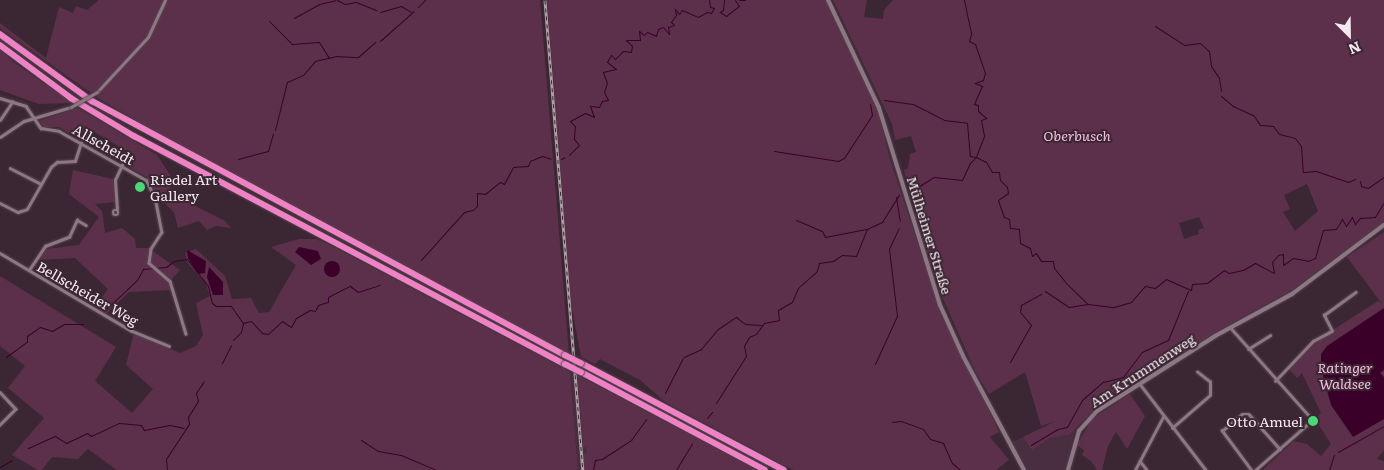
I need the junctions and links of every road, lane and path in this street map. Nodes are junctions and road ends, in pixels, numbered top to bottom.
1 (165, 0) edge
2 (828, 0) edge
3 (0, 34) edge
4 (0, 45) edge
5 (0, 98) edge
6 (12, 102) junction
7 (34, 117) junction
8 (0, 120) edge
9 (0, 136) edge
10 (134, 136) junction
11 (81, 143) junction
12 (158, 153) dead end
13 (122, 165) junction
14 (10, 168) dead end
15 (41, 184) junction
16 (0, 203) edge
17 (117, 210) dead end
18 (86, 225) dead end
19 (1384, 225) edge
20 (312, 235) dead end
21 (336, 243) junction
22 (0, 252) edge
23 (29, 270) junction
24 (1356, 292) dead end
25 (1231, 327) junction
26 (186, 334) dead end
27 (1270, 335) dead end
28 (169, 346) dead end
29 (1248, 349) junction
30 (1198, 372) dead end
31 (1275, 380) junction
32 (1140, 384) junction
33 (0, 392) edge
34 (1164, 417) junction
35 (0, 425) edge
36 (1172, 428) junction
37 (1280, 449) junction
38 (1140, 461) junction
39 (765, 470) edge
40 (784, 470) edge
41 (1024, 470) edge
42 (1068, 470) edge
43 (1136, 470) edge
44 (1147, 470) edge
45 (1206, 470) edge
46 (1251, 470) edge
47 (1256, 470) edge

1 - 7 street, bridge
2 - 41 main road, Mülheimer Straße
3 - 40 highway, bridge
4 - 10 highway
5 - 6 street, Allscheidt
6 - 7 street, Allscheidt
6 - 8 street
7 - 9 street
7 - 11 street, Allscheidt
10 - 12 highway
10 - 21 highway
11 - 13 street, Allscheidt
11 - 15 street
13 - 17 street
13 - 26 street, Allscheidt
14 - 15 street
15 - 16 street
18 - 23 street
19 - 25 main road, Am Krummenweg
20 - 21 highway
21 - 39 highway, bridge
22 - 23 street, Bellscheider Weg
23 - 28 street, Bellscheider Weg
24 - 31 street
25 - 29 street
25 - 32 main road, Am Krummenweg
27 - 29 street
29 - 31 street
30 - 36 street
31 - 37 street
32 - 34 street
32 - 42 main road, Am Krummenweg
33 - 35 street
34 - 36 street
34 - 38 street
36 - 45 street
37 - 46 street
37 - 47 street
38 - 43 street
38 - 44 street

